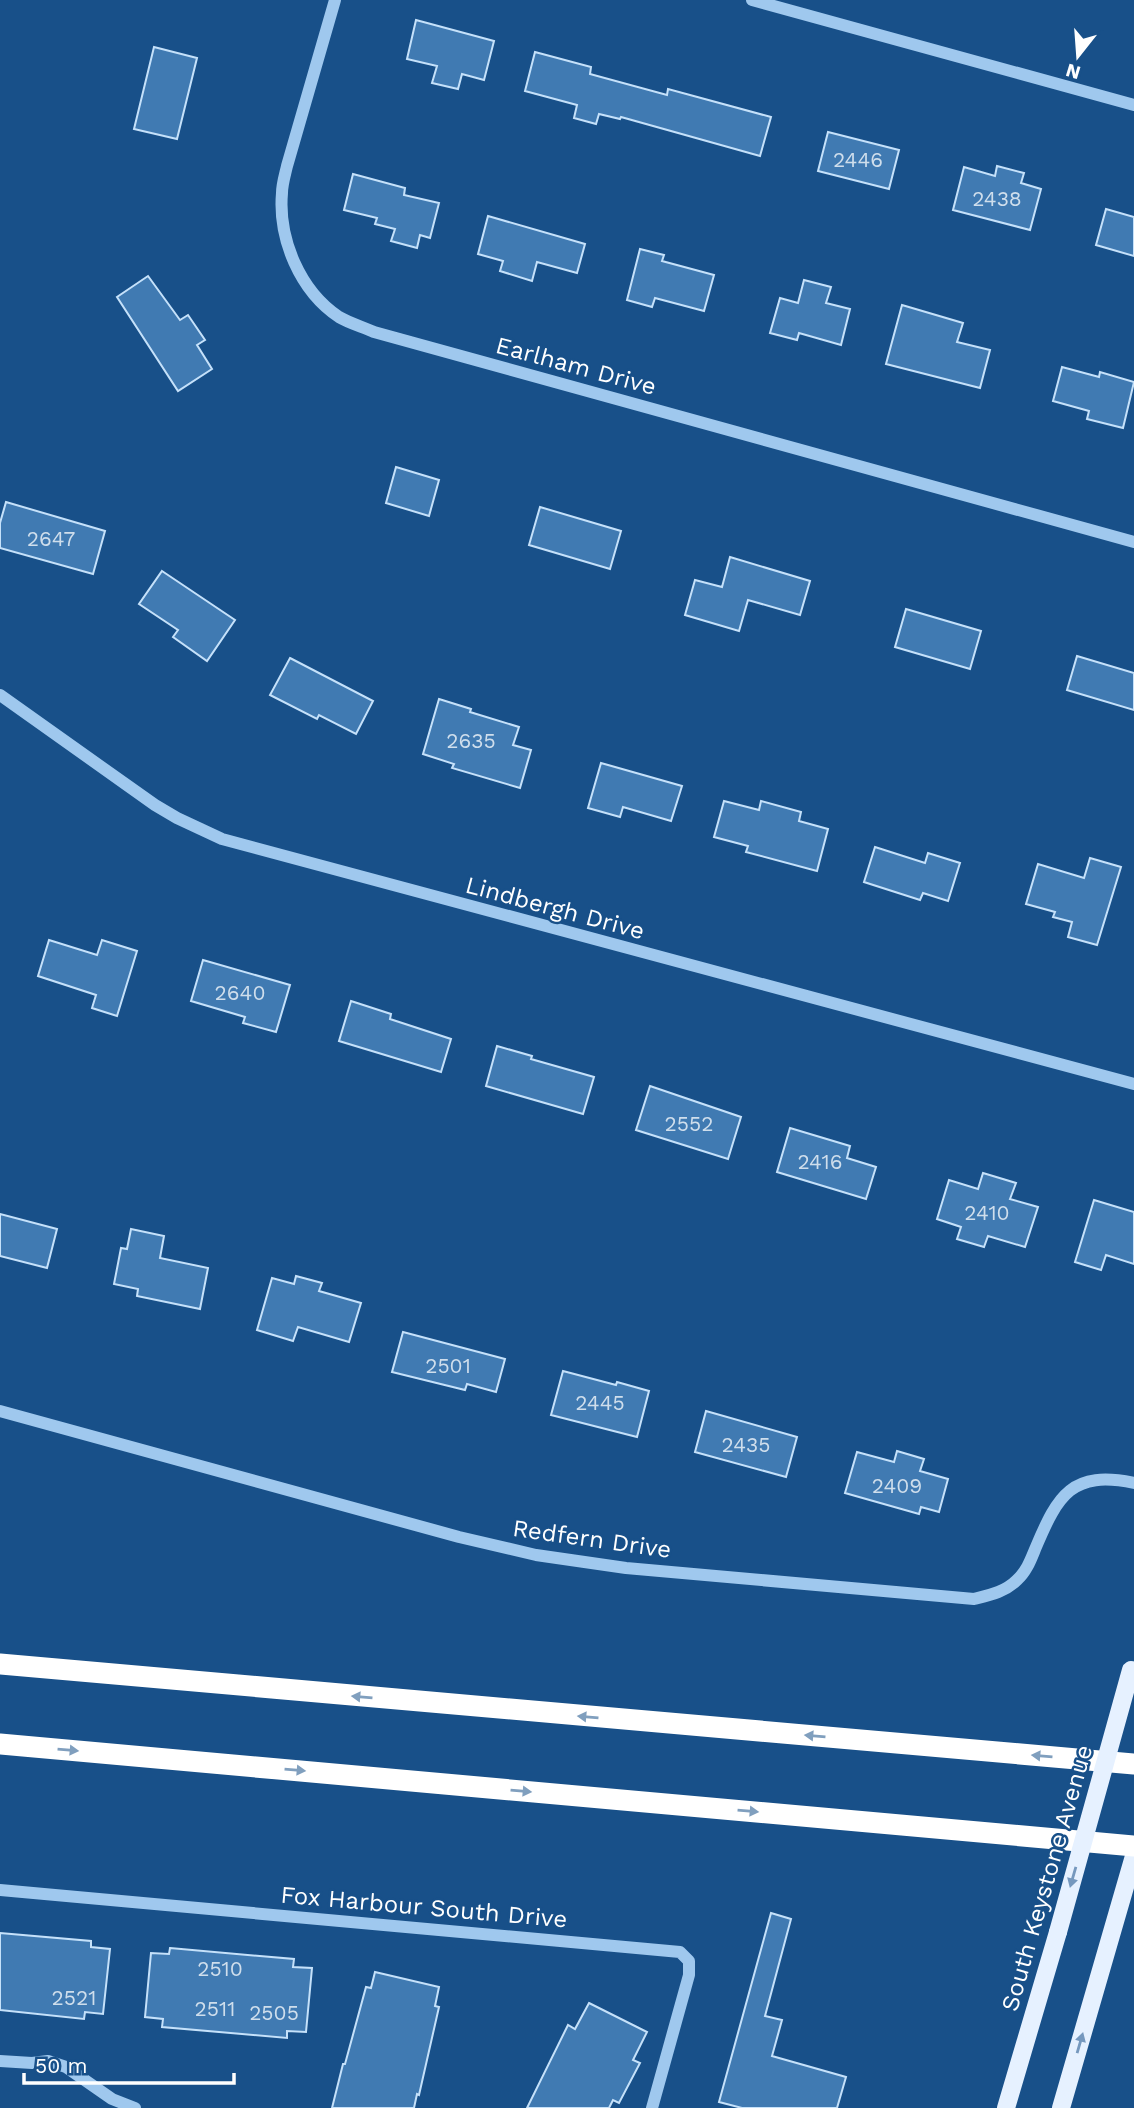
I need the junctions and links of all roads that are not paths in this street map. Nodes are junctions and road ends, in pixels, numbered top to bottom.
1 (335, 0) edge
2 (752, 0) edge
3 (1134, 105) edge
4 (1134, 542) edge
5 (0, 695) edge
6 (1134, 1084) edge
7 (0, 1410) edge
8 (1134, 1483) edge
9 (0, 1664) edge
10 (1133, 1666) edge
11 (0, 1744) edge
12 (1134, 1764) edge
13 (1134, 1846) edge
14 (1134, 1856) edge
15 (0, 1890) edge
16 (0, 2061) edge
17 (135, 2108) edge
18 (652, 2108) edge
19 (1006, 2108) edge
20 (1061, 2108) edge

1 - 4 street, Earlham Drive
2 - 3 street
5 - 6 street, Lindbergh Drive
7 - 8 street, Redfern Drive
12 -> 9 highway
10 -> 19 main road, South Keystone Avenue, bridge
11 -> 13 highway
20 -> 14 main road
15 - 18 street, Fox Harbour South Drive
16 - 17 street

